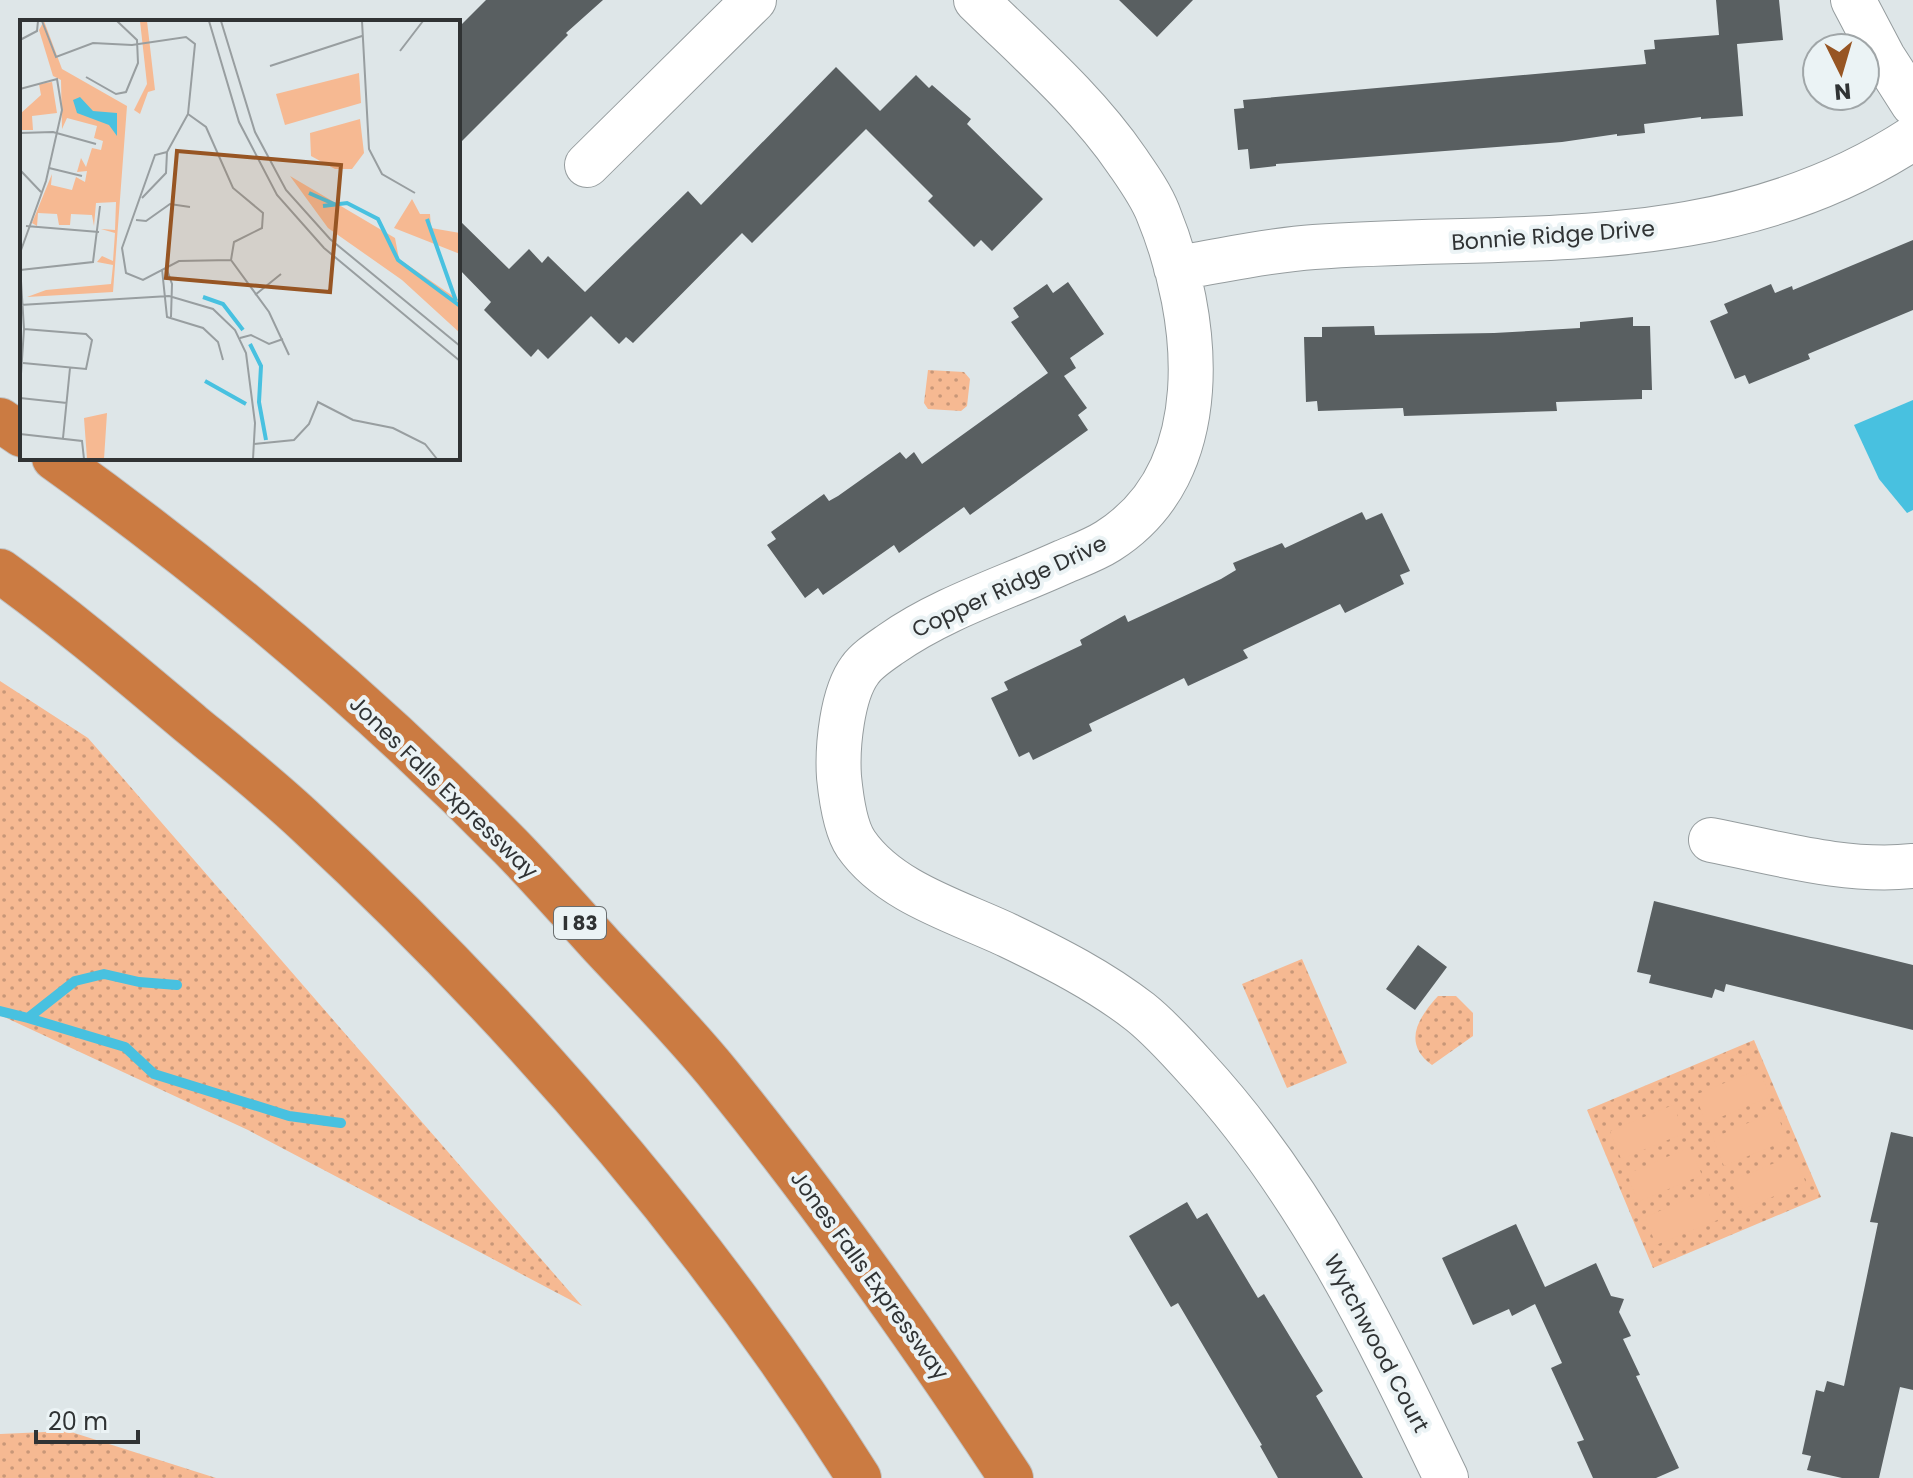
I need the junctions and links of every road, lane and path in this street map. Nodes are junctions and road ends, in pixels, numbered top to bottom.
1 (754, 0) edge
2 (976, 0) edge
3 (1853, 0) edge
4 (1913, 104) edge
5 (1913, 138) edge
6 (587, 165) dead end
7 (1176, 268) junction
8 (0, 420) edge
9 (20, 434) edge
10 (57, 460) edge
11 (0, 571) edge
12 (1711, 840) dead end
13 (1913, 866) edge
14 (1306, 1210) joint
15 (859, 1478) edge
16 (1011, 1478) edge
17 (1446, 1478) edge

1 - 6 street
2 - 7 street, Copper Ridge Drive
3 - 4 street
5 - 7 street, Bonnie Ridge Drive
7 - 14 street, Copper Ridge Drive
8 - 9 highway
10 - 16 highway, Jones Falls Expressway / I 83
11 - 15 highway
12 - 13 street
14 - 17 street, Wytchwood Court

